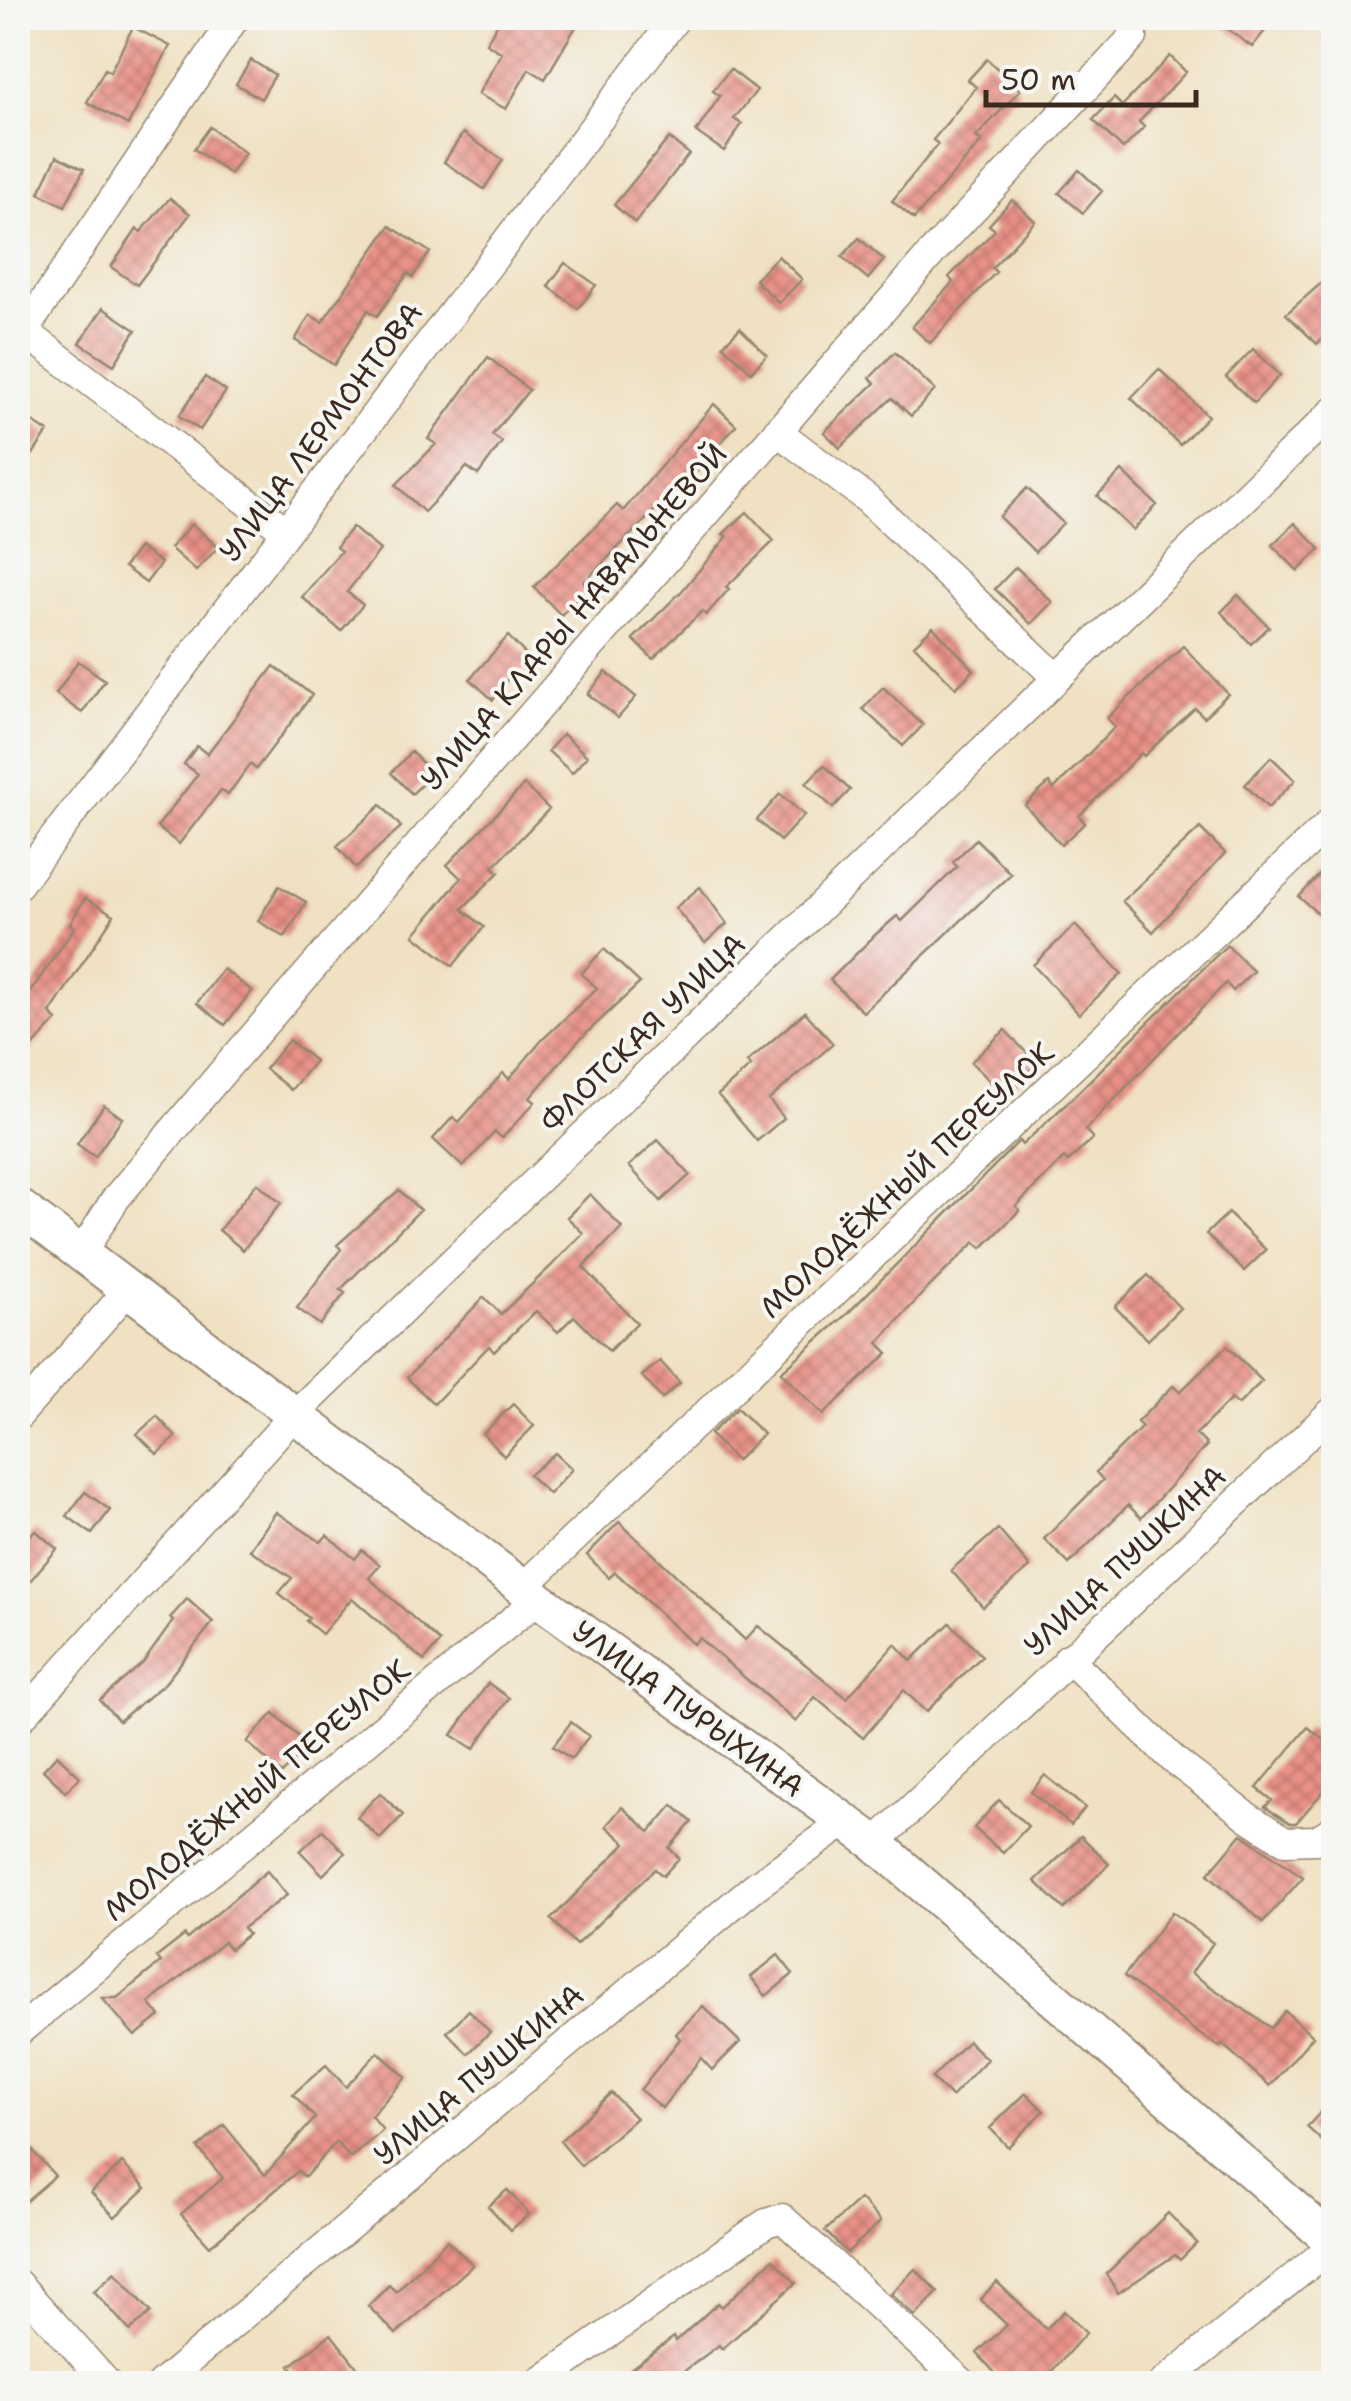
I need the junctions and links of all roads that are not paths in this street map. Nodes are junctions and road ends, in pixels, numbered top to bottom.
1 (234, 18) edge
2 (676, 18) edge
3 (1133, 37) dead end
4 (21, 335) edge
5 (1334, 411) edge
6 (777, 431) junction
7 (286, 531) junction
8 (1057, 678) junction
9 (1334, 818) edge
10 (18, 885) edge
11 (18, 1206) edge
12 (81, 1254) junction
13 (129, 1290) junction
14 (1334, 1410) edge
15 (295, 1414) junction
16 (18, 1416) edge
17 (530, 1593) junction
18 (1068, 1658) junction
19 (18, 1721) edge
20 (844, 1823) junction
21 (1334, 1829) edge
22 (875, 1842) junction
23 (18, 2032) edge
24 (1334, 2244) edge
25 (18, 2284) edge
26 (108, 2384) edge
27 (161, 2384) edge
28 (537, 2384) edge
29 (964, 2384) edge
30 (1162, 2384) edge

1 - 4 street
2 - 7 street, УЛИЦА ЛЕРМОНТОВА
3 - 6 street, УЛИЦА КЛАРЫ НАВАЛЬНЕВОЙ
4 - 7 street
5 - 8 street, ФЛОТСКАЯ УЛИЦА
6 - 8 street
6 - 12 street, УЛИЦА КЛАРЫ НАВАЛЬНЕВОЙ
7 - 10 street, УЛИЦА ЛЕРМОНТОВА
8 - 15 street, ФЛОТСКАЯ УЛИЦА
9 - 17 street, МОЛОДЁЖНЫЙ ПЕРЕУЛОК
11 - 12 street, УЛИЦА ПУРЫХИНА
12 - 13 street, УЛИЦА ПУРЫХИНА
13 - 15 street, УЛИЦА ПУРЫХИНА
13 - 16 street
14 - 18 street, УЛИЦА ПУШКИНА
15 - 17 street, УЛИЦА ПУРЫХИНА
15 - 19 street, ФЛОТСКАЯ УЛИЦА
17 - 20 street, УЛИЦА ПУРЫХИНА
17 - 23 street, МОЛОДЁЖНЫЙ ПЕРЕУЛОК
18 - 21 street
18 - 22 street, УЛИЦА ПУШКИНА
20 - 22 street, УЛИЦА ПУРЫХИНА
20 - 27 street, УЛИЦА ПУШКИНА
22 - 24 street, УЛИЦА ПУРЫХИНА
24 - 30 street
25 - 26 street
28 - 29 street

